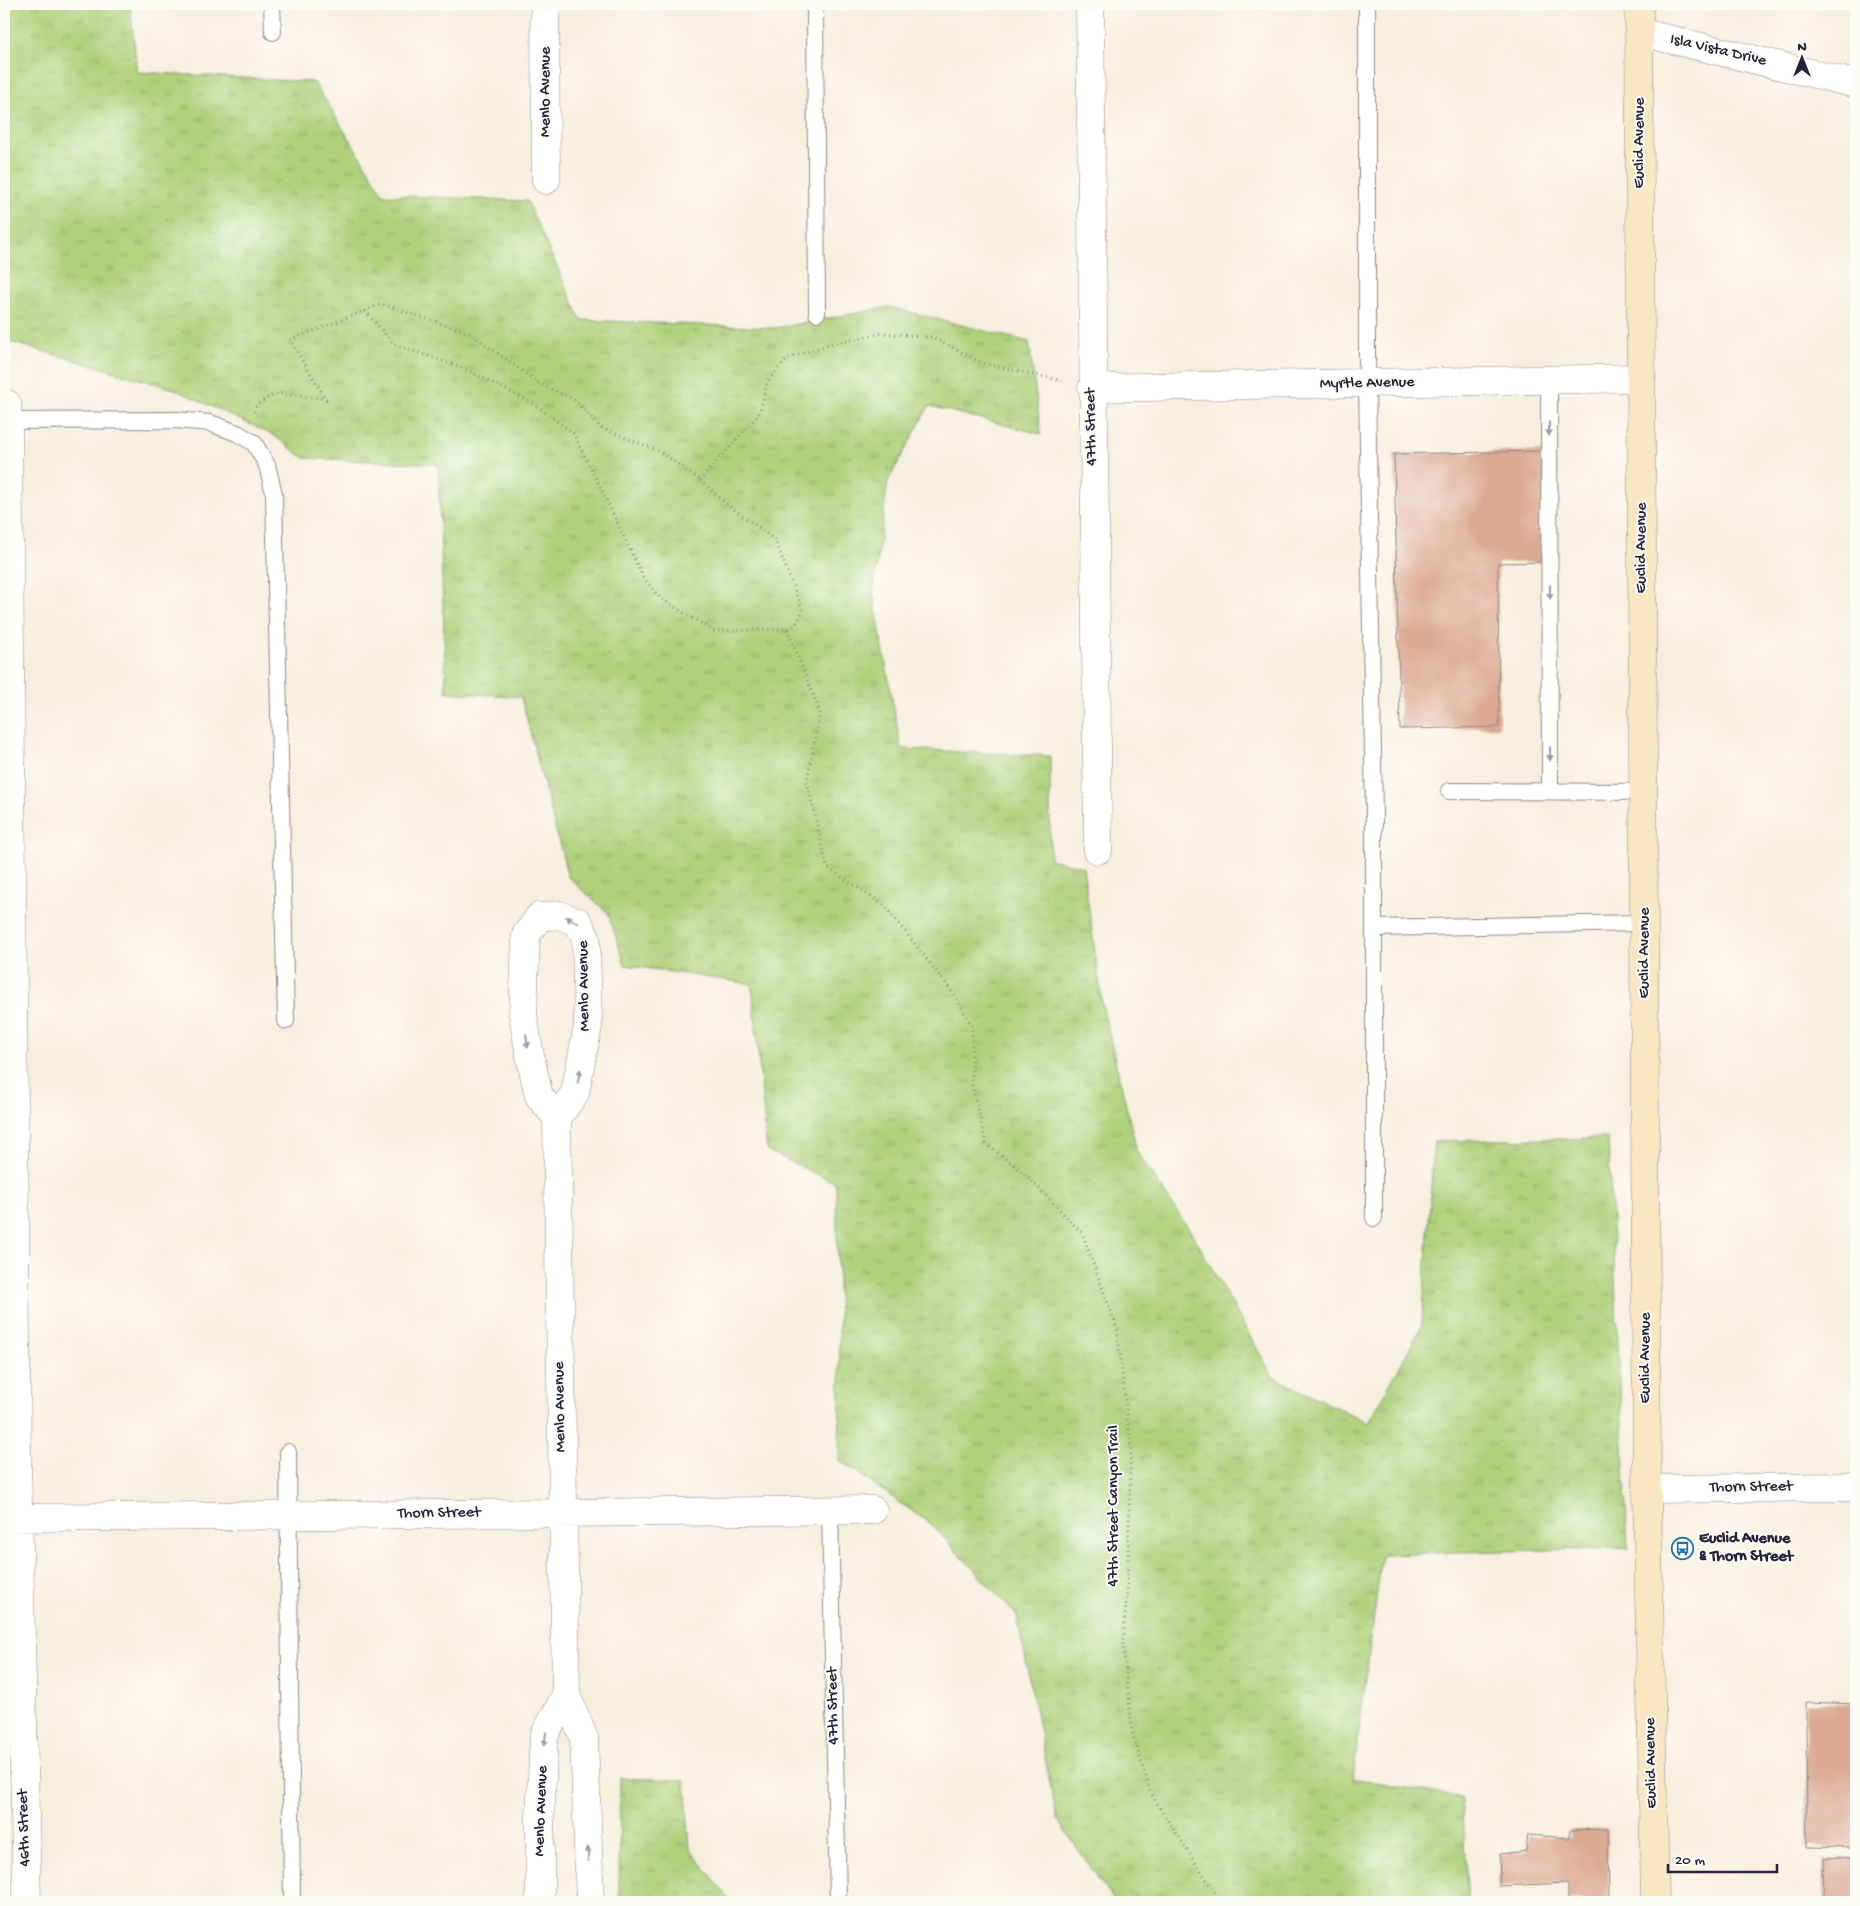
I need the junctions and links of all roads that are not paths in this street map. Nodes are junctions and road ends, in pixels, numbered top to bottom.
1 (272, 4) edge
2 (545, 4) edge
3 (815, 4) edge
4 (1090, 4) edge
5 (1367, 4) edge
6 (1639, 4) edge
7 (273, 32) dead end
8 (1639, 32) junction
9 (1856, 84) edge
10 (546, 180) dead end
11 (817, 313) dead end
12 (1641, 378) junction
13 (1549, 381) junction
14 (1367, 384) junction
15 (1092, 388) junction
16 (6, 409) edge
17 (1448, 791) dead end
18 (1550, 791) junction
19 (1644, 792) junction
20 (1098, 850) dead end
21 (1645, 923) junction
22 (1374, 928) junction
23 (286, 1021) dead end
24 (557, 1118) junction
25 (1374, 1218) dead end
26 (288, 1452) dead end
27 (1856, 1487) edge
28 (1647, 1489) junction
29 (830, 1510) junction
30 (873, 1510) dead end
31 (563, 1513) junction
32 (289, 1515) junction
33 (11, 1518) edge
34 (566, 1695) junction
35 (27, 1902) edge
36 (292, 1902) edge
37 (540, 1902) edge
38 (590, 1902) edge
39 (838, 1902) edge
40 (1655, 1902) edge

1 - 7 lane
2 - 10 street, Menlo Avenue
3 - 11 lane
4 - 15 street, 47th Street
5 - 14 lane
6 - 8 main road, Euclid Avenue
8 - 9 street, Isla Vista Drive
8 - 12 main road, Euclid Avenue
12 - 13 street, Myrtle Avenue
12 - 19 main road, Euclid Avenue
13 - 14 street, Myrtle Avenue
13 -> 18 lane
14 - 15 street, Myrtle Avenue
14 - 22 lane
15 - 20 street, 47th Street
16 - 23 lane
16 - 33 street, 46th Street
17 - 18 lane
18 - 19 lane
19 - 21 main road, Euclid Avenue
21 - 22 lane
21 - 28 main road, Euclid Avenue
22 - 25 lane
24 -> 24 street, Menlo Avenue
24 - 31 street, Menlo Avenue
26 - 32 lane
27 - 28 street, Thorn Street
28 - 40 main road, Euclid Avenue
29 - 30 street, Thorn Street
29 - 31 street, Thorn Street
29 - 39 lane, 47th Street
31 - 32 street, Thorn Street
31 - 34 street, Menlo Avenue
32 - 33 street, Thorn Street
32 - 36 lane
33 - 35 street, 46th Street
34 -> 37 street, Menlo Avenue
38 -> 34 street, Menlo Avenue

